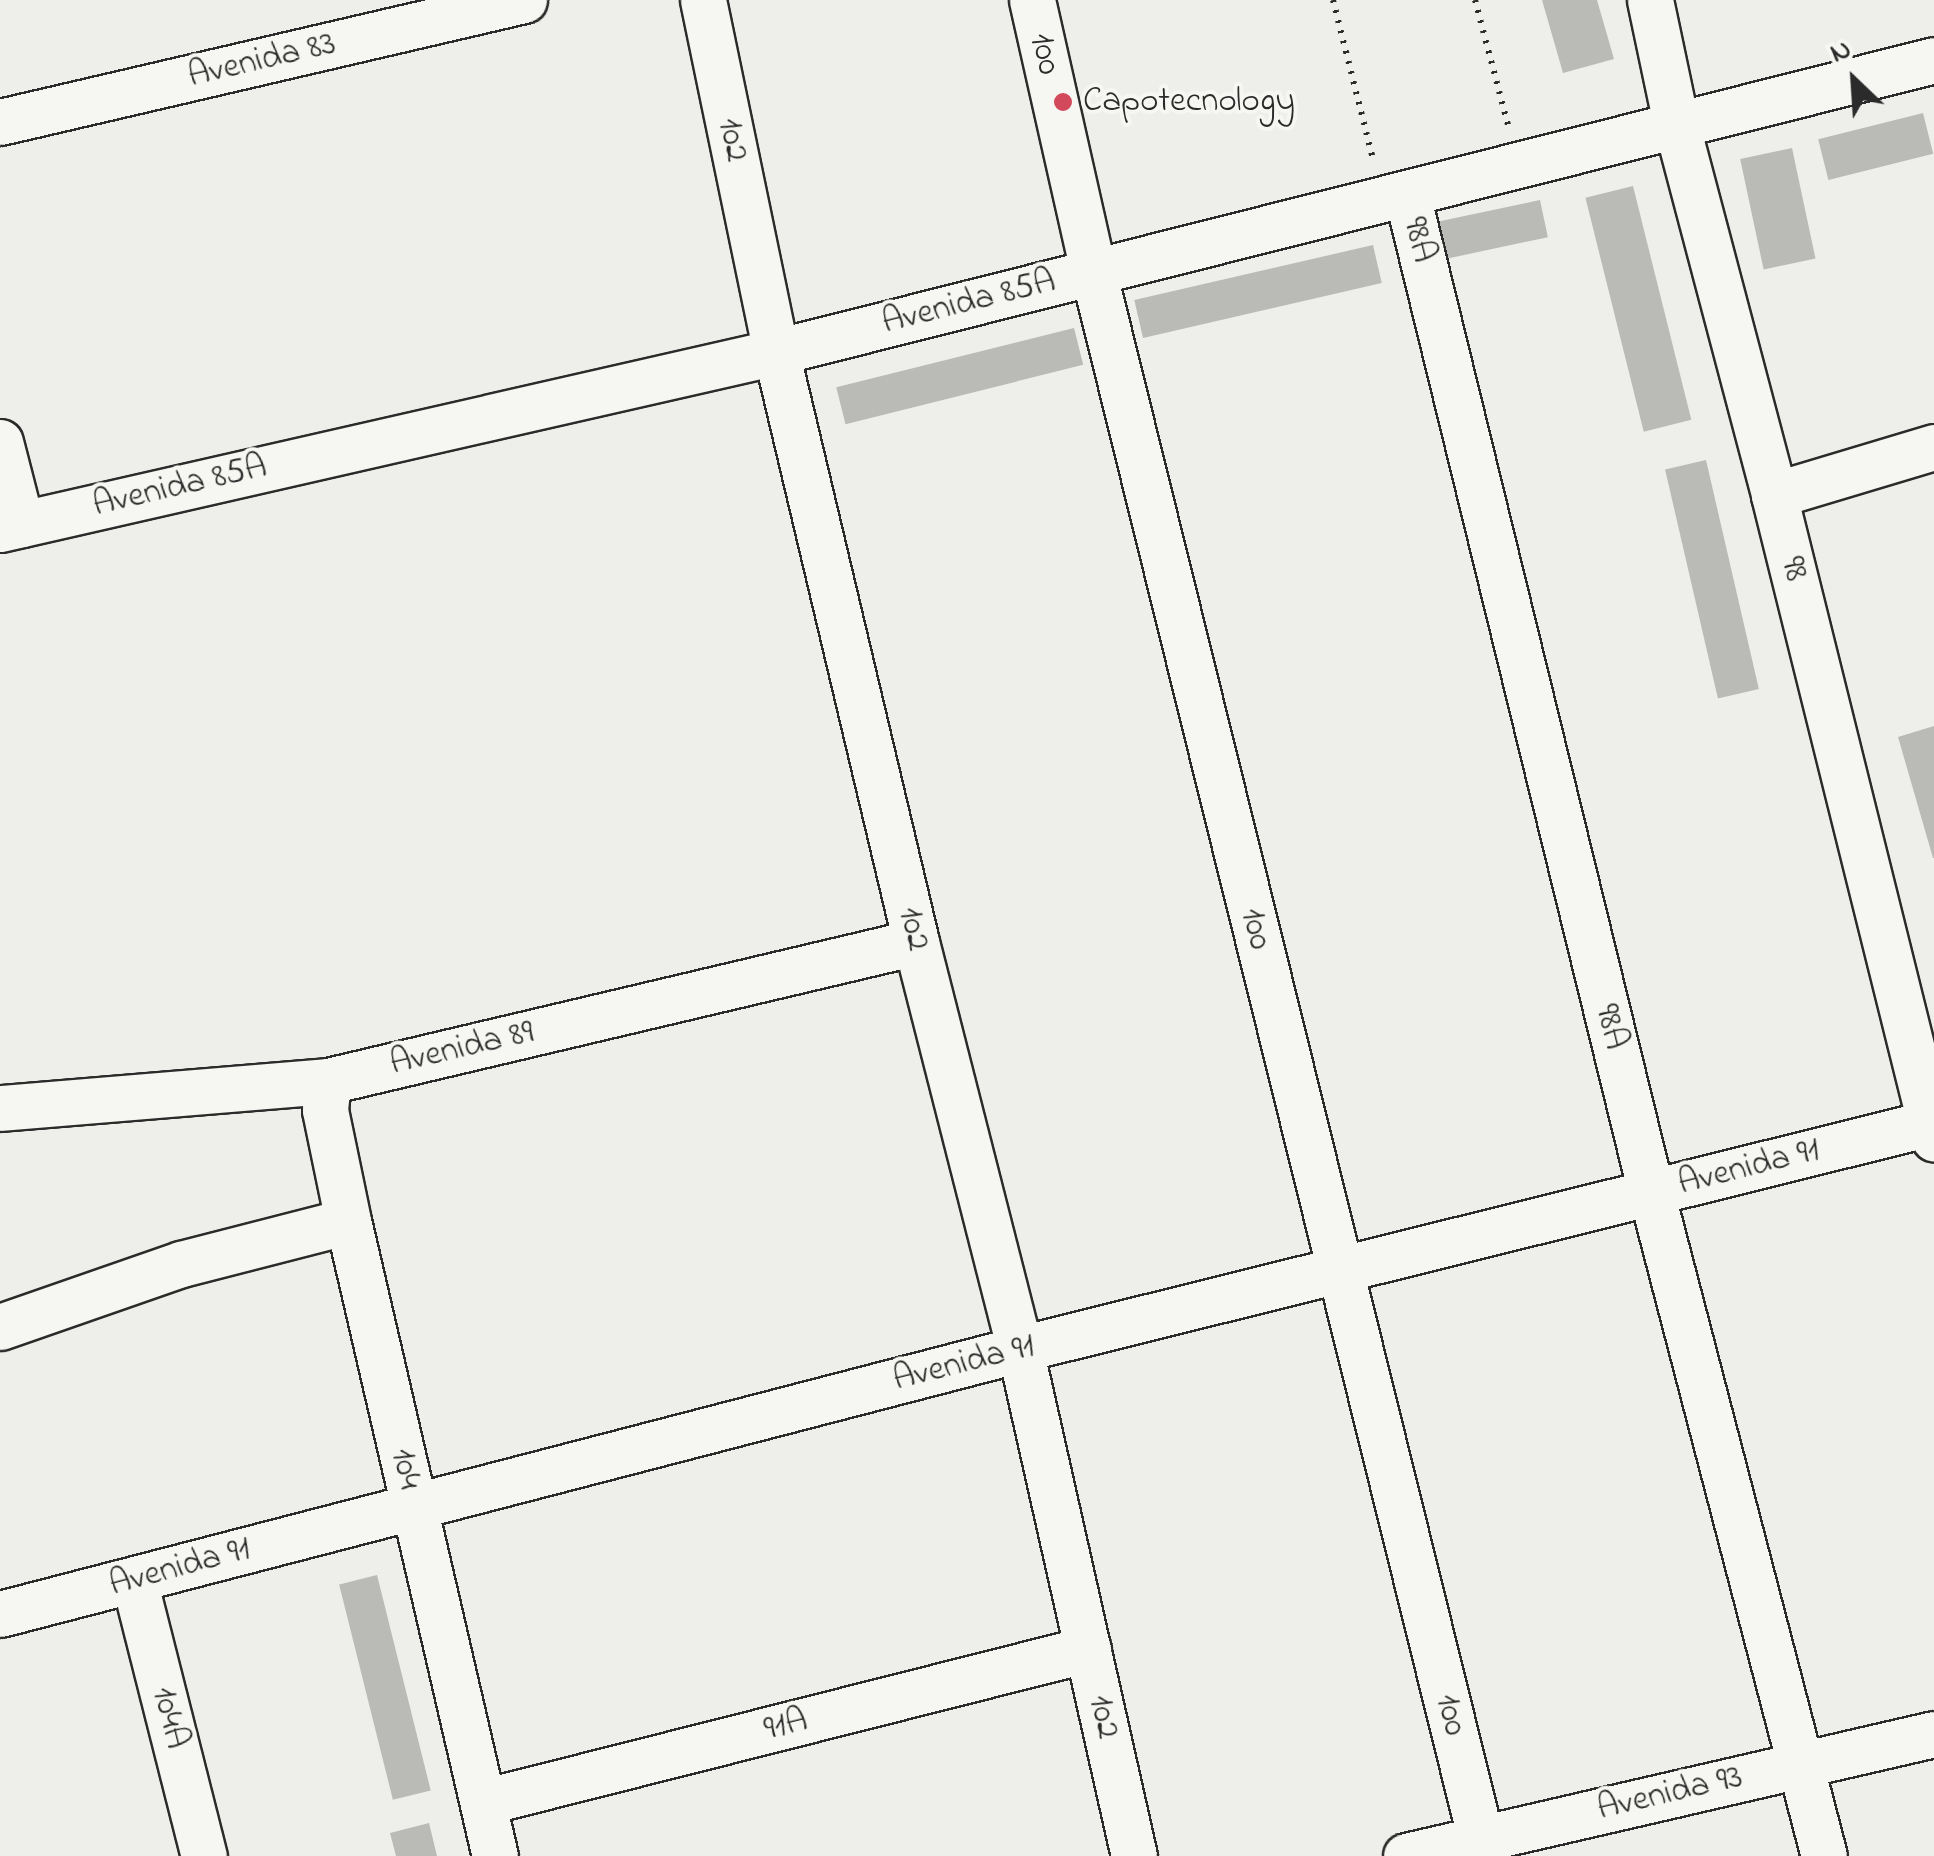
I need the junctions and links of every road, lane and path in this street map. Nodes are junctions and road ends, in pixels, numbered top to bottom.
1 (524, 0) edge
2 (702, 0) edge
3 (1032, 0) edge
4 (1333, 0) edge
5 (1476, 0) edge
6 (1650, 0) edge
7 (1934, 60) edge
8 (0, 122) edge
9 (1676, 123) junction
10 (1518, 166) junction
11 (1395, 198) junction
12 (1093, 272) junction
13 (776, 352) junction
14 (0, 442) edge
15 (1934, 447) edge
16 (1774, 495) junction
17 (10, 526) edge
18 (916, 942) junction
19 (328, 1081) junction
20 (0, 1108) edge
21 (1932, 1130) edge
22 (1650, 1192) junction
23 (348, 1221) junction
24 (1340, 1272) junction
25 (0, 1327) edge
26 (1020, 1349) junction
27 (414, 1508) junction
28 (134, 1580) junction
29 (0, 1614) edge
30 (1088, 1649) junction
31 (1934, 1734) edge
32 (1800, 1764) junction
33 (484, 1802) junction
34 (1483, 1847) edge
35 (204, 1856) edge
36 (495, 1856) edge
37 (1134, 1856) edge
38 (1406, 1856) edge
39 (1824, 1856) edge

1 - 8 street, Avenida 83
2 - 13 street, 102
3 - 12 street, 100
4 - 11 path
5 - 10 path
6 - 9 street, 98
7 - 9 street, Avenida 85A
9 - 10 street, Avenida 85A
9 - 16 street, 98
10 - 11 street, Avenida 85A
11 - 12 street, Avenida 85A
11 - 22 street, 98A
12 - 13 street, Avenida 85A
12 - 24 street, 100
13 - 17 street, Avenida 85A
13 - 18 street, 102
14 - 17 street
15 - 16 street
16 - 21 street, 98
18 - 19 street, Avenida 89
18 - 26 street, 102
19 - 20 street, Avenida 89
19 - 23 street, 104
21 - 22 street, Avenida 91
22 - 24 street, Avenida 91
22 - 32 street, 98A
23 - 25 street
23 - 27 street, 104
24 - 26 street, Avenida 91
24 - 34 street, 100
26 - 27 street, Avenida 91
26 - 30 street, 102
27 - 28 street, Avenida 91
27 - 33 street, 104
28 - 29 street, Avenida 91
28 - 35 street, 104A
30 - 33 street, 91A
30 - 37 street, 102
31 - 32 street, Avenida 93
32 - 34 street, Avenida 93
32 - 39 street, 98A
33 - 36 street, 104
34 - 38 street, Avenida 93

